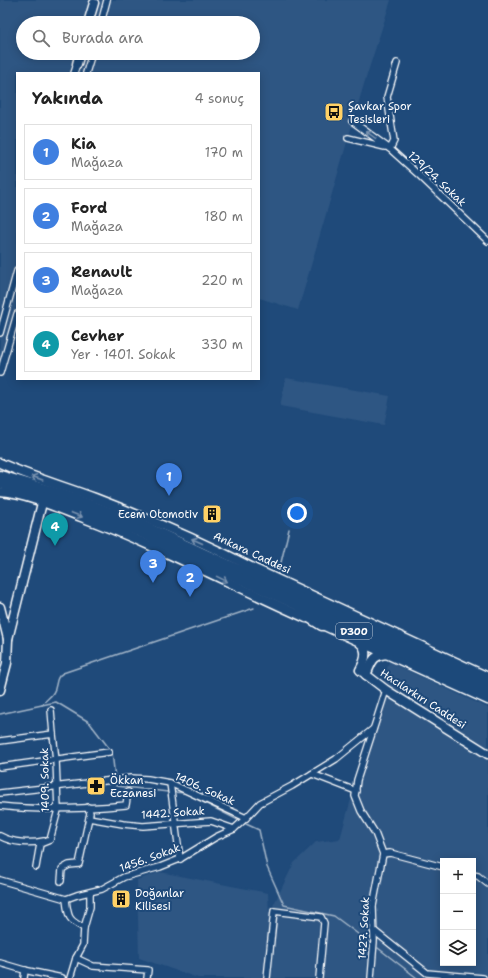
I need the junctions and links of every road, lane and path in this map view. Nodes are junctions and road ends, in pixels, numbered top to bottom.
1 (107, 0) edge
2 (94, 1) edge
3 (90, 16) edge
4 (103, 16) edge
5 (78, 60) edge
6 (90, 60) edge
7 (397, 63) dead end
8 (77, 64) joint
9 (74, 72) edge
10 (86, 72) edge
11 (352, 122) dead end
12 (348, 138) dead end
13 (389, 149) junction
14 (488, 241) edge
15 (16, 275) edge
16 (16, 317) edge
17 (0, 333) edge
18 (0, 373) edge
19 (0, 463) edge
20 (0, 476) edge
21 (0, 483) edge
22 (0, 492) edge
23 (42, 503) junction
24 (222, 566) junction
25 (257, 570) junction
26 (256, 586) junction
27 (298, 596) junction
28 (0, 607) edge
29 (322, 625) junction
30 (8, 639) junction
31 (356, 640) junction
32 (388, 654) junction
33 (363, 673) junction
34 (488, 677) edge
35 (488, 685) edge
36 (0, 690) edge
37 (386, 690) junction
38 (488, 693) edge
39 (488, 700) edge
40 (51, 710) dead end
41 (373, 729) junction
42 (53, 734) junction
43 (0, 741) edge
44 (109, 752) dead end
45 (488, 754) edge
46 (56, 760) junction
47 (0, 767) edge
48 (312, 774) junction
49 (170, 783) junction
50 (58, 787) junction
51 (356, 791) junction
52 (128, 792) dead end
53 (0, 793) edge
54 (0, 806) edge
55 (88, 807) junction
56 (58, 810) junction
57 (89, 818) junction
58 (246, 818) junction
59 (175, 823) junction
60 (234, 829) junction
61 (0, 836) edge
62 (50, 840) junction
63 (383, 854) junction
64 (180, 859) junction
65 (440, 866) edge
66 (36, 868) dead end
67 (476, 876) edge
68 (0, 880) edge
69 (61, 881) dead end
70 (488, 884) edge
71 (90, 893) junction
72 (66, 899) junction
73 (84, 928) junction
74 (373, 930) junction
75 (76, 958) junction
76 (0, 962) edge
77 (25, 970) junction
78 (427, 975) edge
79 (24, 978) edge
80 (62, 978) edge
81 (70, 978) edge
82 (147, 978) edge
83 (267, 978) edge
84 (318, 978) edge
85 (371, 978) edge
86 (483, 978) edge

1 - 4 street
2 - 3 main road
5 - 8 main road
6 - 10 street
7 - 13 street
8 - 9 street
13 -> 11 street, 129/24. Sokak
12 - 13 street, 129/24. Sokak
13 - 14 street, 129/24. Sokak
15 - 17 street
16 - 18 street
25 -> 19 main road, Ankara Caddesi
20 - 24 highway, Ankara Caddesi / D300
21 - 24 highway, Ankara Caddesi / D300
22 - 23 main road
23 -> 29 main road
23 - 30 main road
24 - 26 highway, Ankara Caddesi / D300
24 - 27 highway, Ankara Caddesi / D300
25 - 27 highway
25 - 34 main road, Ankara Caddesi
26 - 29 highway
26 - 38 highway, Ankara Caddesi / D300
27 - 35 highway, Ankara Caddesi / D300
28 - 30 main road
29 - 31 main road
30 - 36 main road
31 - 32 main road
31 - 33 main road
32 - 33 main road, Hacılarkırı Caddesi
32 - 39 main road
33 - 37 main road, Hacılarkırı Caddesi
37 - 41 street
37 - 45 main road, Hacılarkırı Caddesi
40 - 42 street, 1409. Sokak
41 - 48 street, 1456. Sokak
41 - 51 street
42 - 43 street, 1409. Sokak
42 - 46 street, 1409. Sokak
44 - 46 street
46 - 47 street
46 - 50 street, 1409. Sokak
48 - 51 street
48 - 58 street, 1456. Sokak
49 - 50 street, 1406. Sokak
49 - 58 street, 1406. Sokak
49 - 59 street
50 - 53 street, 1406. Sokak
50 - 56 street, 1409. Sokak
51 - 63 street
52 - 55 street
54 - 56 street
55 - 56 street
55 - 57 street
56 - 62 street, 1409. Sokak
57 - 59 street, 1442. Sokak
57 - 69 street
58 - 60 street, 1456. Sokak
59 - 60 street, 1442. Sokak
59 - 64 street
60 - 64 street, 1456. Sokak
61 - 62 street
62 - 66 street, 1409. Sokak
63 - 65 street
63 - 74 street, 1427. Sokak
64 - 71 street, 1456. Sokak
67 - 70 street
68 - 72 street
71 - 72 street, 1456. Sokak
71 - 73 street
72 - 73 street
73 - 75 street
74 - 78 street
74 - 85 street, 1427. Sokak
75 - 81 street
75 - 82 street
76 - 77 street
77 - 79 street
77 - 80 street
78 - 86 street
83 - 84 street

